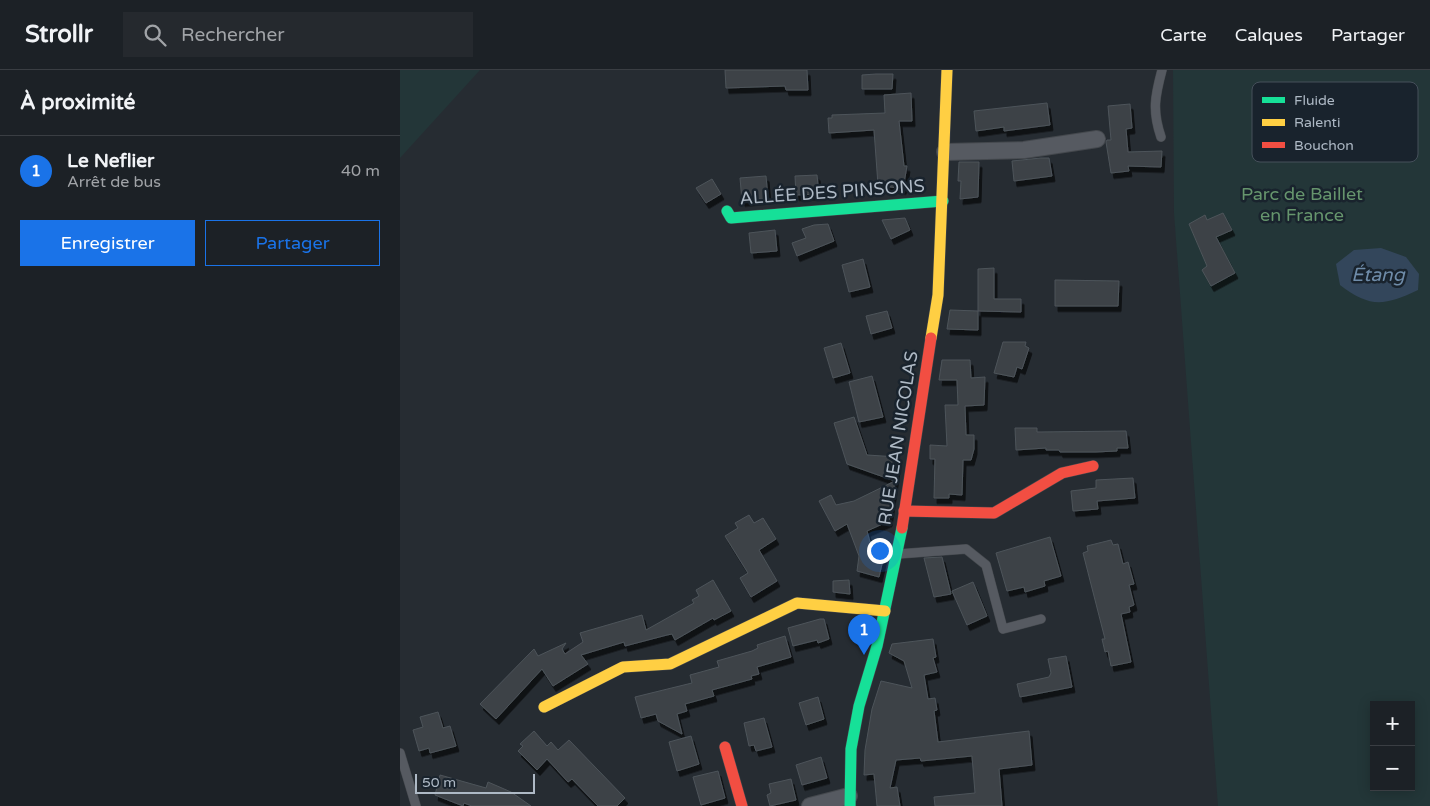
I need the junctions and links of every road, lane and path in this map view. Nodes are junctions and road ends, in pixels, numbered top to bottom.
1 (947, 70) edge
2 (1162, 70) edge
3 (1161, 137) dead end
4 (1098, 139) dead end
5 (945, 152) junction
6 (944, 201) junction
7 (726, 211) dead end
8 (1093, 466) dead end
9 (904, 510) junction
10 (898, 554) junction
11 (885, 611) junction
12 (1041, 619) dead end
13 (544, 707) dead end
14 (725, 747) dead end
15 (400, 753) edge
16 (850, 801) edge
17 (416, 806) edge
18 (742, 806) edge
19 (810, 806) edge

1 - 5 street, RUE JEAN NICOLAS
2 - 3 lane
4 - 5 street
5 - 6 street, RUE JEAN NICOLAS
6 - 7 street, ALLÉE DES PINSONS
6 - 9 street, RUE JEAN NICOLAS
8 - 9 street
9 - 10 street, RUE JEAN NICOLAS
10 - 11 street, RUE JEAN NICOLAS
10 - 12 lane
11 - 13 street
11 - 16 street, RUE JEAN NICOLAS
14 - 18 street
15 - 17 lane
16 - 19 street

